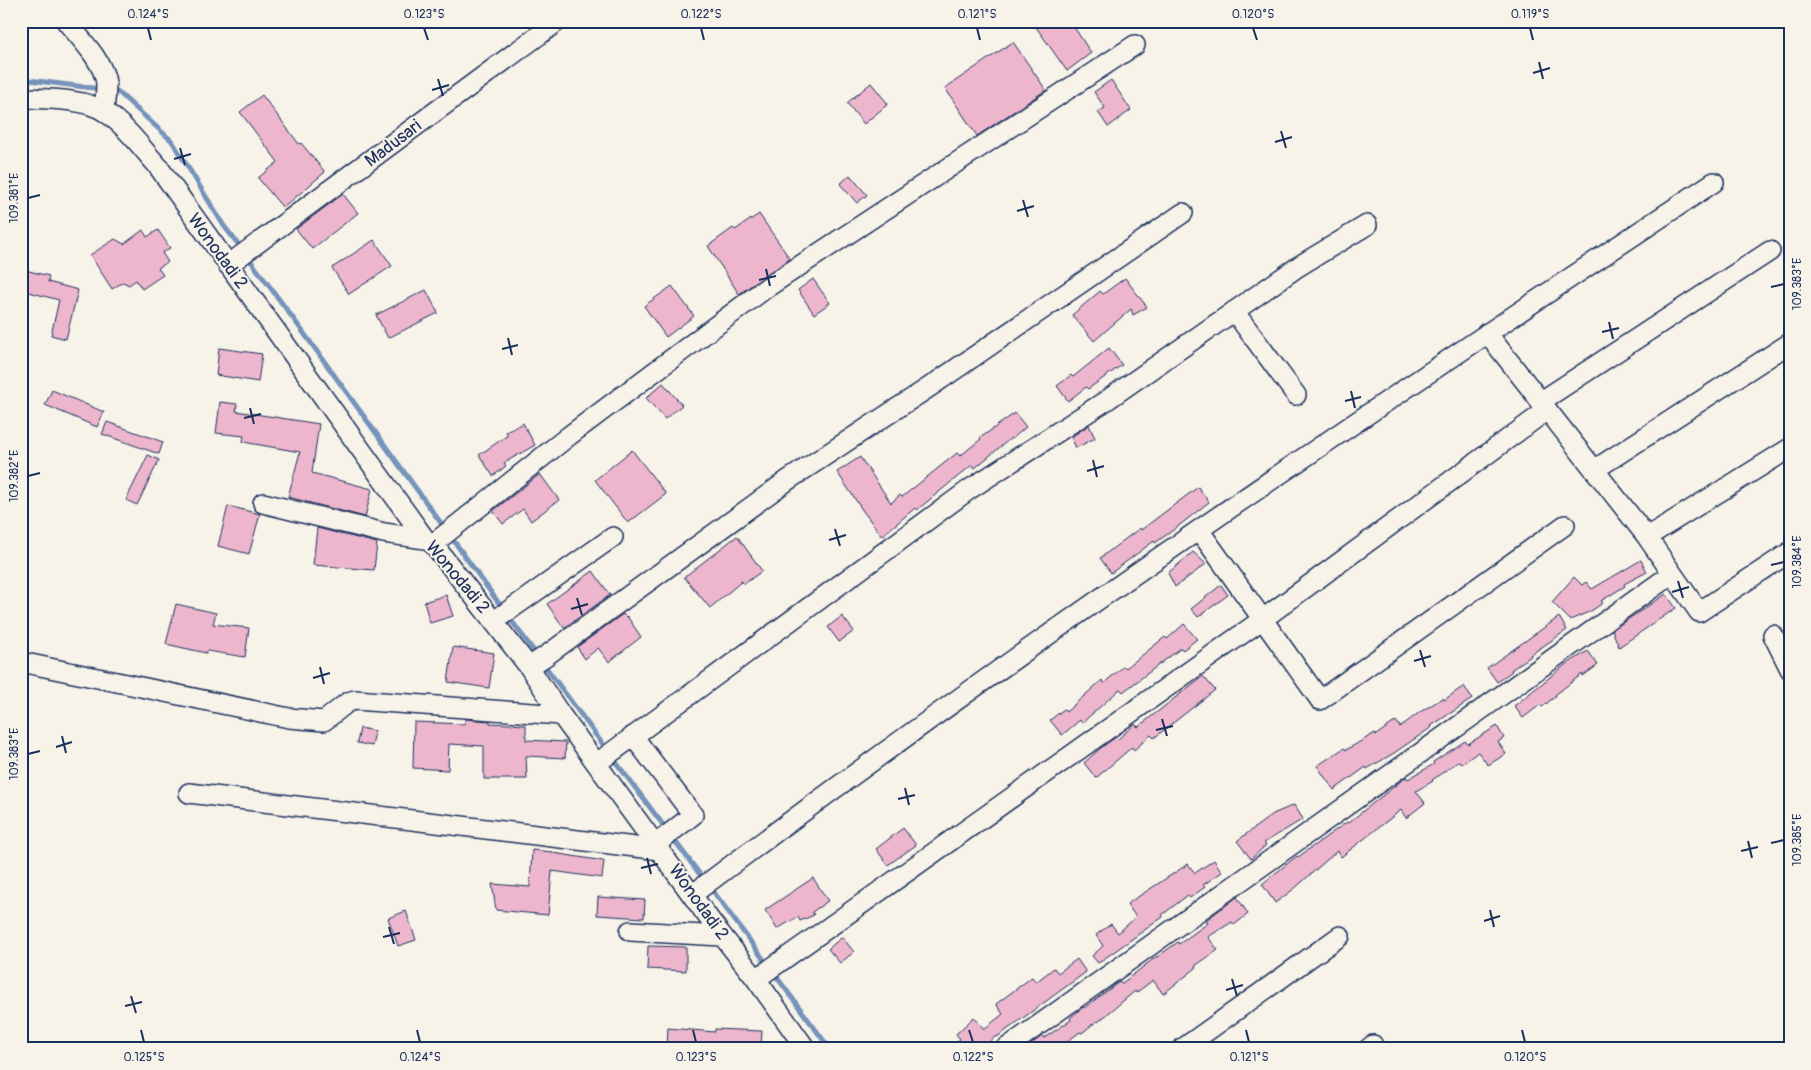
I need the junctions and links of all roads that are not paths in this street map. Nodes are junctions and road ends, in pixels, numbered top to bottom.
1 (66, 21) edge
2 (558, 21) edge
3 (1135, 45) dead end
4 (21, 98) edge
5 (105, 98) junction
6 (1714, 182) dead end
7 (1184, 213) dead end
8 (1366, 225) dead end
9 (1770, 251) dead end
10 (230, 264) junction
11 (1234, 311) junction
12 (1488, 333) junction
13 (1790, 343) edge
14 (1296, 395) dead end
15 (1540, 409) junction
16 (1790, 448) edge
17 (1594, 470) junction
18 (263, 504) dead end
19 (1565, 525) dead end
20 (1199, 530) junction
21 (613, 537) dead end
22 (1648, 537) junction
23 (438, 538) junction
24 (1790, 552) edge
25 (1662, 580) dead end
26 (503, 615) junction
27 (1263, 619) junction
28 (1773, 636) dead end
29 (537, 661) junction
30 (21, 662) edge
31 (1790, 669) edge
32 (561, 715) junction
33 (633, 736) junction
34 (606, 757) junction
35 (189, 793) dead end
36 (664, 840) junction
37 (701, 887) junction
38 (630, 930) dead end
39 (722, 936) junction
40 (1340, 936) dead end
41 (767, 971) junction
42 (806, 1049) edge
43 (1005, 1049) edge
44 (1182, 1049) edge

1 - 5 street
2 - 10 street, Madusari
3 - 23 street
4 - 5 street
5 - 10 street, Wonodadi 2
6 - 12 street
7 - 29 street
8 - 11 street
9 - 15 street
10 - 23 street, Wonodadi 2
11 - 14 street
11 - 33 street
12 - 15 street
12 - 20 street
13 - 17 street
15 - 17 street
15 - 27 street
16 - 22 street
17 - 22 street
18 - 23 street
19 - 27 street
20 - 27 street
20 - 37 street
21 - 26 street
22 - 24 street
23 - 26 street, Wonodadi 2
25 - 43 street
26 - 29 street, Wonodadi 2
27 - 41 street
28 - 31 street
29 - 32 street, Wonodadi 2
30 - 32 street
32 - 34 street, Wonodadi 2
33 - 34 street
33 - 36 street
34 - 36 street, Wonodadi 2
35 - 36 street
36 - 37 street, Wonodadi 2
37 - 39 street, Wonodadi 2
38 - 39 street
39 - 41 street, Wonodadi 2
40 - 44 street
41 - 42 street, Wonodadi 2

